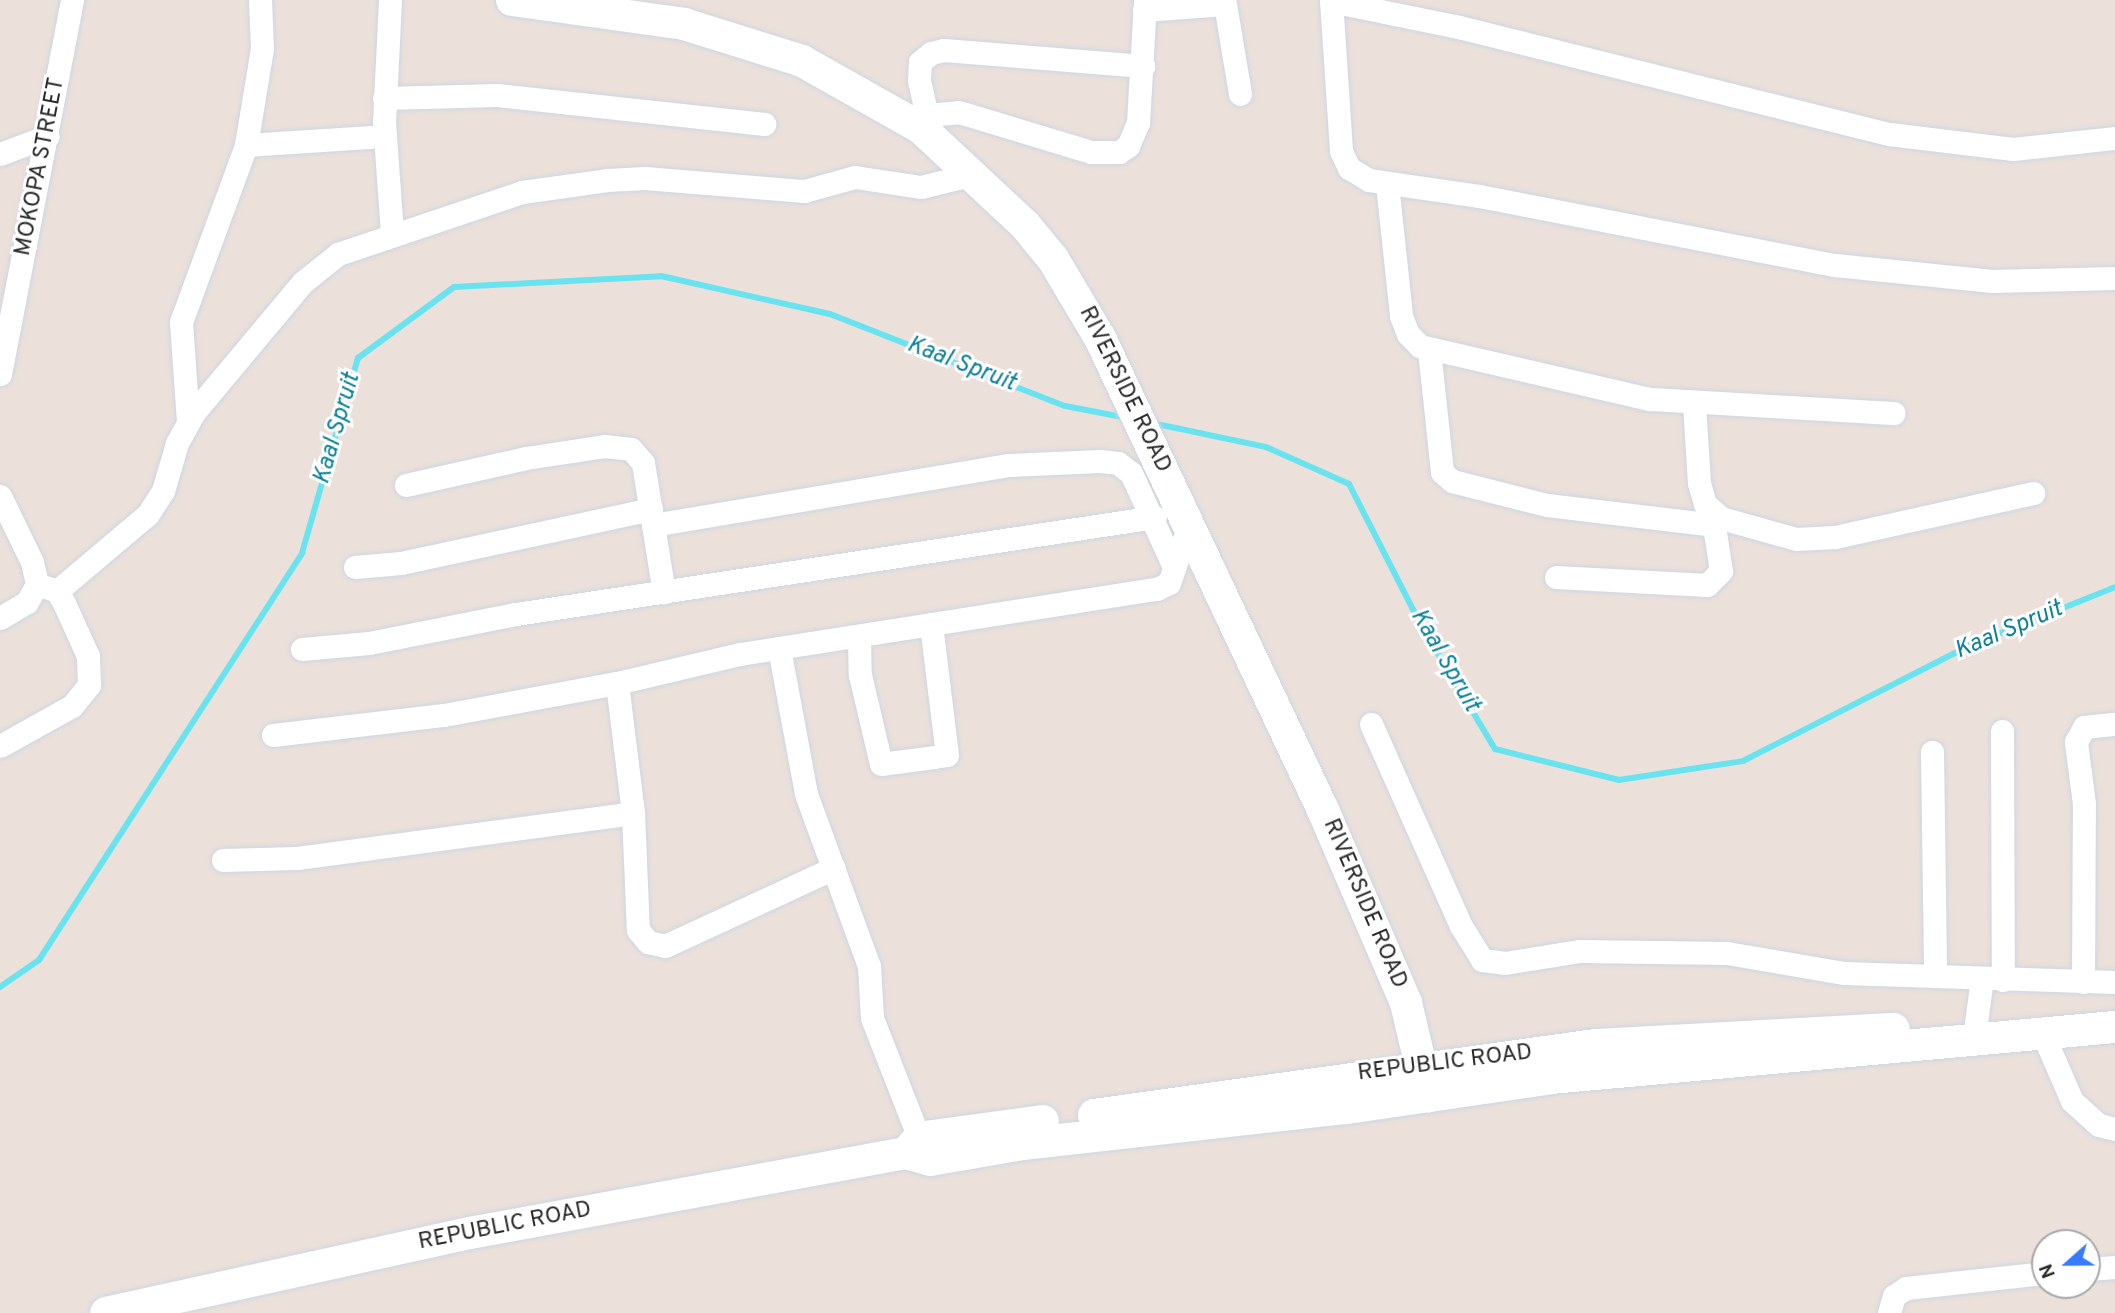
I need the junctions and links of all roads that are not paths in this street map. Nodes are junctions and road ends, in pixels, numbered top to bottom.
1 (72, 0) edge
2 (260, 0) edge
3 (390, 0) edge
4 (512, 0) edge
5 (1331, 0) edge
6 (1225, 2) edge
7 (1145, 5) edge
8 (1143, 66) junction
9 (1240, 94) dead end
10 (384, 98) junction
11 (764, 124) dead end
12 (925, 125) junction
13 (48, 136) junction
14 (384, 136) junction
15 (2115, 138) edge
16 (246, 145) junction
17 (0, 154) edge
18 (974, 174) junction
19 (1387, 184) junction
20 (392, 233) junction
21 (2115, 278) edge
22 (6, 308) edge
23 (1429, 350) junction
24 (0, 374) edge
25 (1693, 404) junction
26 (1894, 413) dead end
27 (188, 422) junction
28 (407, 485) dead end
29 (2033, 493) dead end
30 (0, 496) edge
31 (652, 517) junction
32 (1155, 517) junction
33 (1713, 519) junction
34 (1189, 525) junction
35 (355, 567) dead end
36 (1174, 567) junction
37 (1556, 577) dead end
38 (47, 587) junction
39 (664, 592) junction
40 (0, 618) edge
41 (932, 624) junction
42 (859, 636) junction
43 (779, 648) junction
44 (303, 649) dead end
45 (617, 683) junction
46 (1371, 724) dead end
47 (2115, 724) edge
48 (2002, 731) dead end
49 (273, 735) dead end
50 (0, 746) edge
51 (1932, 752) dead end
52 (633, 813) junction
53 (223, 860) dead end
54 (834, 868) junction
55 (1935, 976) junction
56 (1993, 979) junction
57 (2082, 982) junction
58 (2115, 982) edge
59 (2115, 1027) edge
60 (1985, 1032) junction
61 (2042, 1032) junction
62 (1425, 1081) junction
63 (2115, 1129) edge
64 (912, 1145) junction
65 (2031, 1274) edge
66 (106, 1313) edge
67 (1889, 1313) edge

1 - 13 street, MOKOPA STREET
2 - 16 street
3 - 10 street
4 - 12 street, RIVERSIDE ROAD
5 - 15 street
5 - 19 street
6 - 7 street
6 - 9 street
7 - 8 street
8 - 12 street
8 - 12 street
10 - 11 street
10 - 14 street
12 - 18 street, RIVERSIDE ROAD
13 - 17 street
13 - 22 street, MOKOPA STREET
14 - 16 street
14 - 20 street
16 - 27 street
18 - 20 street
18 - 34 street, RIVERSIDE ROAD
19 - 21 street
19 - 23 street
20 - 27 street
22 - 24 street, MOKOPA STREET
23 - 25 street
23 - 33 street
25 - 26 street
25 - 33 street
27 - 38 street
28 - 31 street
29 - 33 street
30 - 38 street
31 - 32 street
31 - 35 street
31 - 39 street
32 - 36 street
32 - 39 street
33 - 37 street
34 - 36 street
34 - 62 street, RIVERSIDE ROAD
36 - 41 street
38 - 40 street
38 - 50 street
39 - 44 street
41 - 42 street
41 - 42 street
42 - 43 street
43 - 45 street
43 - 54 street
45 - 49 street
45 - 52 street
46 - 55 street
47 - 57 street
48 - 56 street
51 - 55 street
52 - 53 street
52 - 54 street
54 - 64 street
55 - 56 street
56 - 57 street
56 - 60 street
57 - 58 street
59 - 61 street, REPUBLIC ROAD
60 - 61 street, REPUBLIC ROAD
60 - 62 street, REPUBLIC ROAD
61 - 63 street
62 - 64 street, REPUBLIC ROAD
64 - 66 street, REPUBLIC ROAD
65 - 67 street

